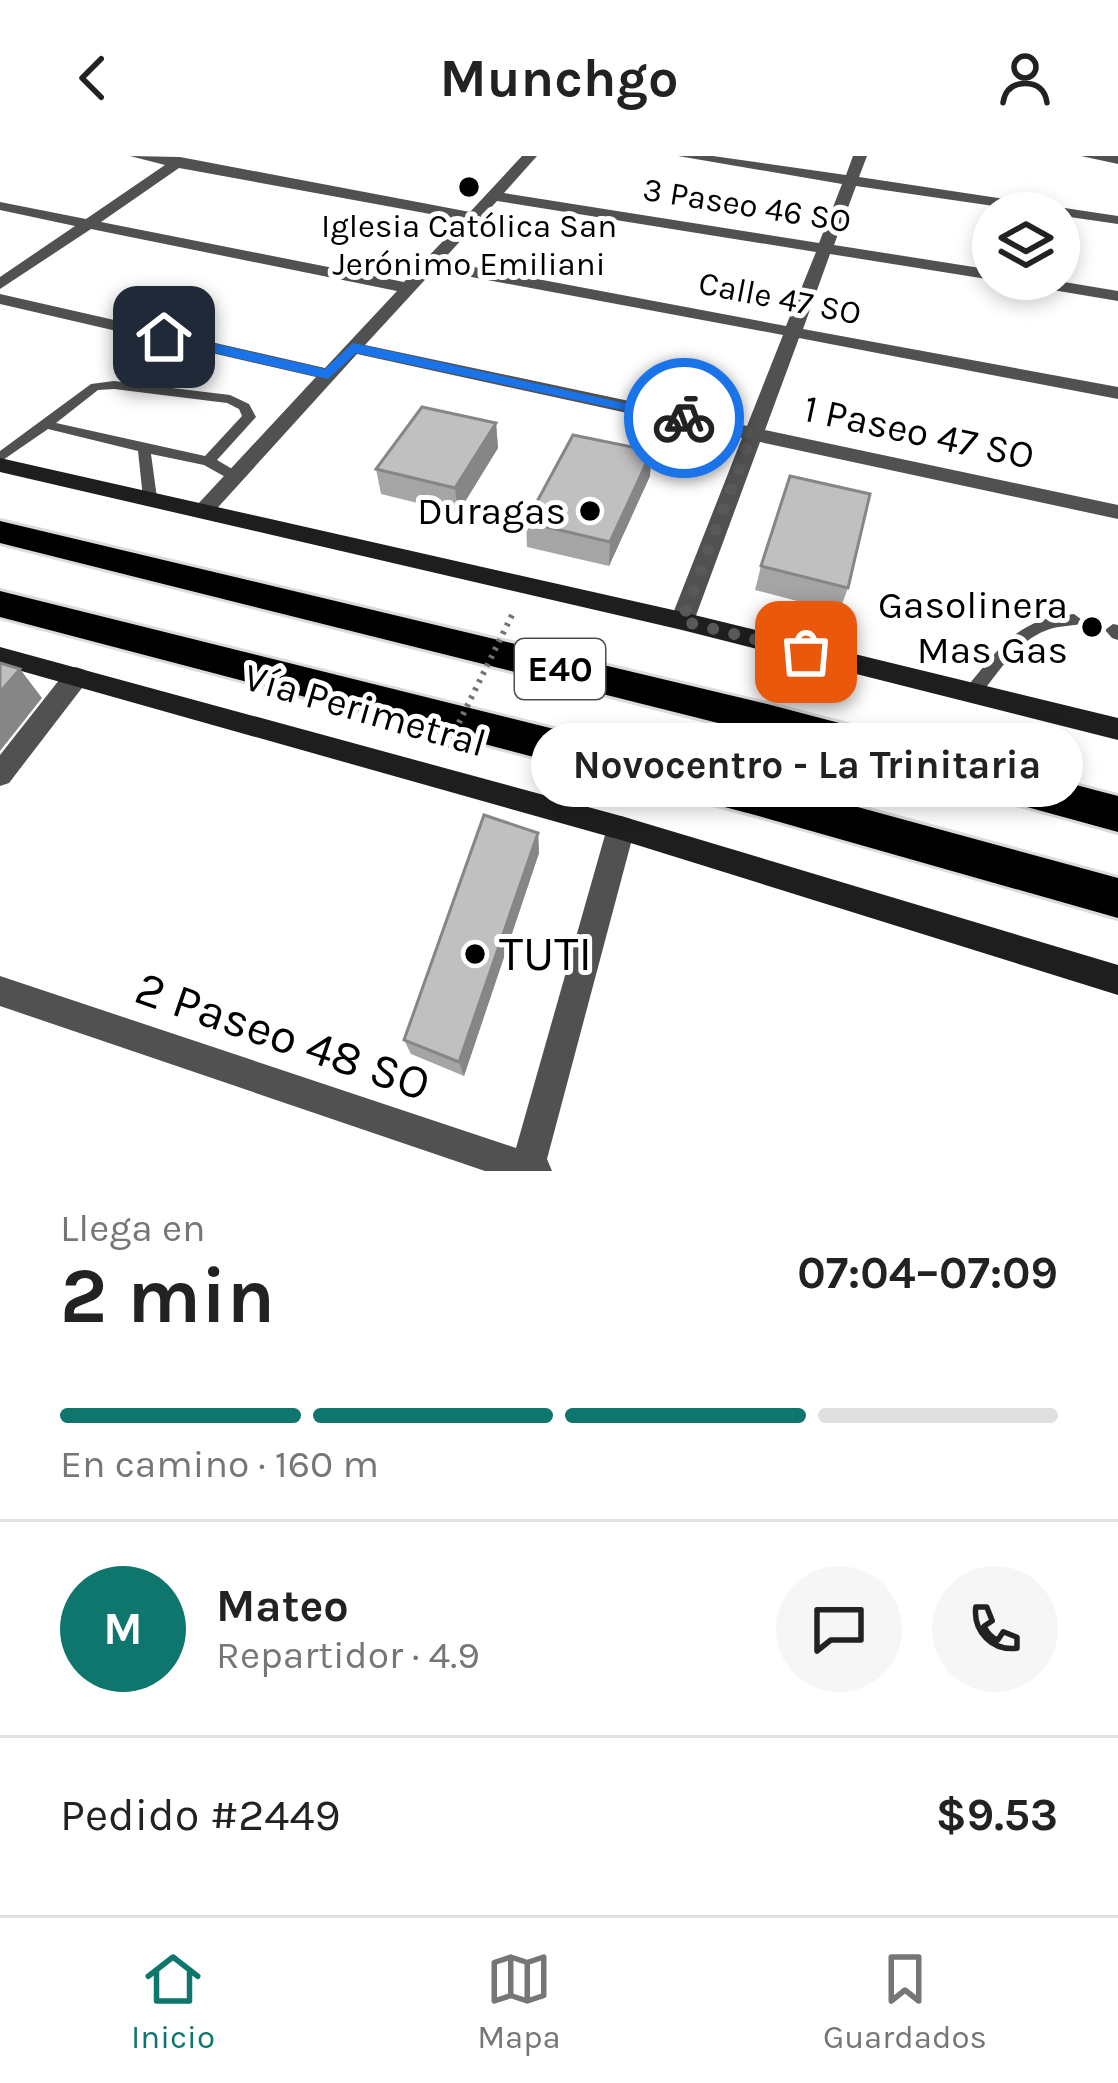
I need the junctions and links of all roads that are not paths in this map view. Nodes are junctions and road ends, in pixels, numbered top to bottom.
1 (137, 156) edge
2 (505, 156) edge
3 (685, 156) edge
4 (860, 156) edge
5 (1088, 156) edge
6 (528, 158) edge
7 (182, 160) edge
8 (1118, 160) edge
9 (852, 181) junction
10 (493, 196) junction
11 (0, 206) edge
12 (473, 217) junction
13 (1118, 220) edge
14 (88, 224) junction
15 (826, 247) junction
16 (430, 264) junction
17 (972, 271) edge
18 (0, 284) edge
19 (408, 288) junction
20 (1080, 290) edge
21 (1118, 296) edge
22 (0, 299) edge
23 (796, 331) junction
24 (353, 348) junction
25 (328, 374) junction
26 (1118, 393) edge
27 (44, 424) junction
28 (752, 433) junction
29 (144, 448) junction
30 (208, 461) junction
31 (0, 462) edge
32 (234, 476) junction
33 (151, 497) junction
34 (204, 510) junction
35 (1118, 512) edge
36 (0, 532) edge
37 (0, 604) edge
38 (1074, 620) dead end
39 (682, 621) junction
40 (0, 656) edge
41 (76, 676) junction
42 (972, 693) junction
43 (767, 720) junction
44 (1118, 729) edge
45 (0, 775) edge
46 (755, 797) junction
47 (1118, 814) edge
48 (621, 828) junction
49 (1118, 898) edge
50 (1118, 980) edge
51 (0, 991) edge
52 (530, 1170) edge

1 - 7 street
2 - 6 street
3 - 9 street
4 - 9 street
5 - 8 street
6 - 10 street
7 - 12 street
7 - 14 street
9 - 13 street
9 - 15 street
10 - 12 street
10 - 15 street, 3 Paseo 46 SO
11 - 14 street
12 - 16 street
14 - 18 street
14 - 19 street
15 - 17 street, 3 Paseo 46 SO
15 - 23 street
16 - 19 street
16 - 23 street, Calle 47 SO
19 - 24 street
20 - 21 street
22 - 25 street
23 - 26 street, Calle 47 SO
23 - 28 street
24 - 25 street
24 - 28 street, 1 Paseo 47 SO
25 - 32 street
27 - 29 lane
27 - 30 lane
27 - 31 lane
28 - 35 street, 1 Paseo 47 SO
28 - 39 street
29 - 30 lane
29 - 33 lane
30 - 32 lane
31 - 33 street, E40
32 - 34 street
33 - 34 street, E40
34 - 39 street, E40
36 - 43 highway, Vía Perimetral / E40
37 - 46 highway, Vía Perimetral / E40
38 - 42 lane
39 - 42 street, E40
40 - 41 street, Vía Perimetral
41 - 45 street
41 - 48 street, Vía Perimetral
42 - 44 street, E40
43 - 46 highway
43 - 47 highway, Vía Perimetral / E40
46 - 49 highway, Vía Perimetral / E40
48 - 50 street, Vía Perimetral
48 - 52 street
51 - 52 street, 2 Paseo 48 SO

